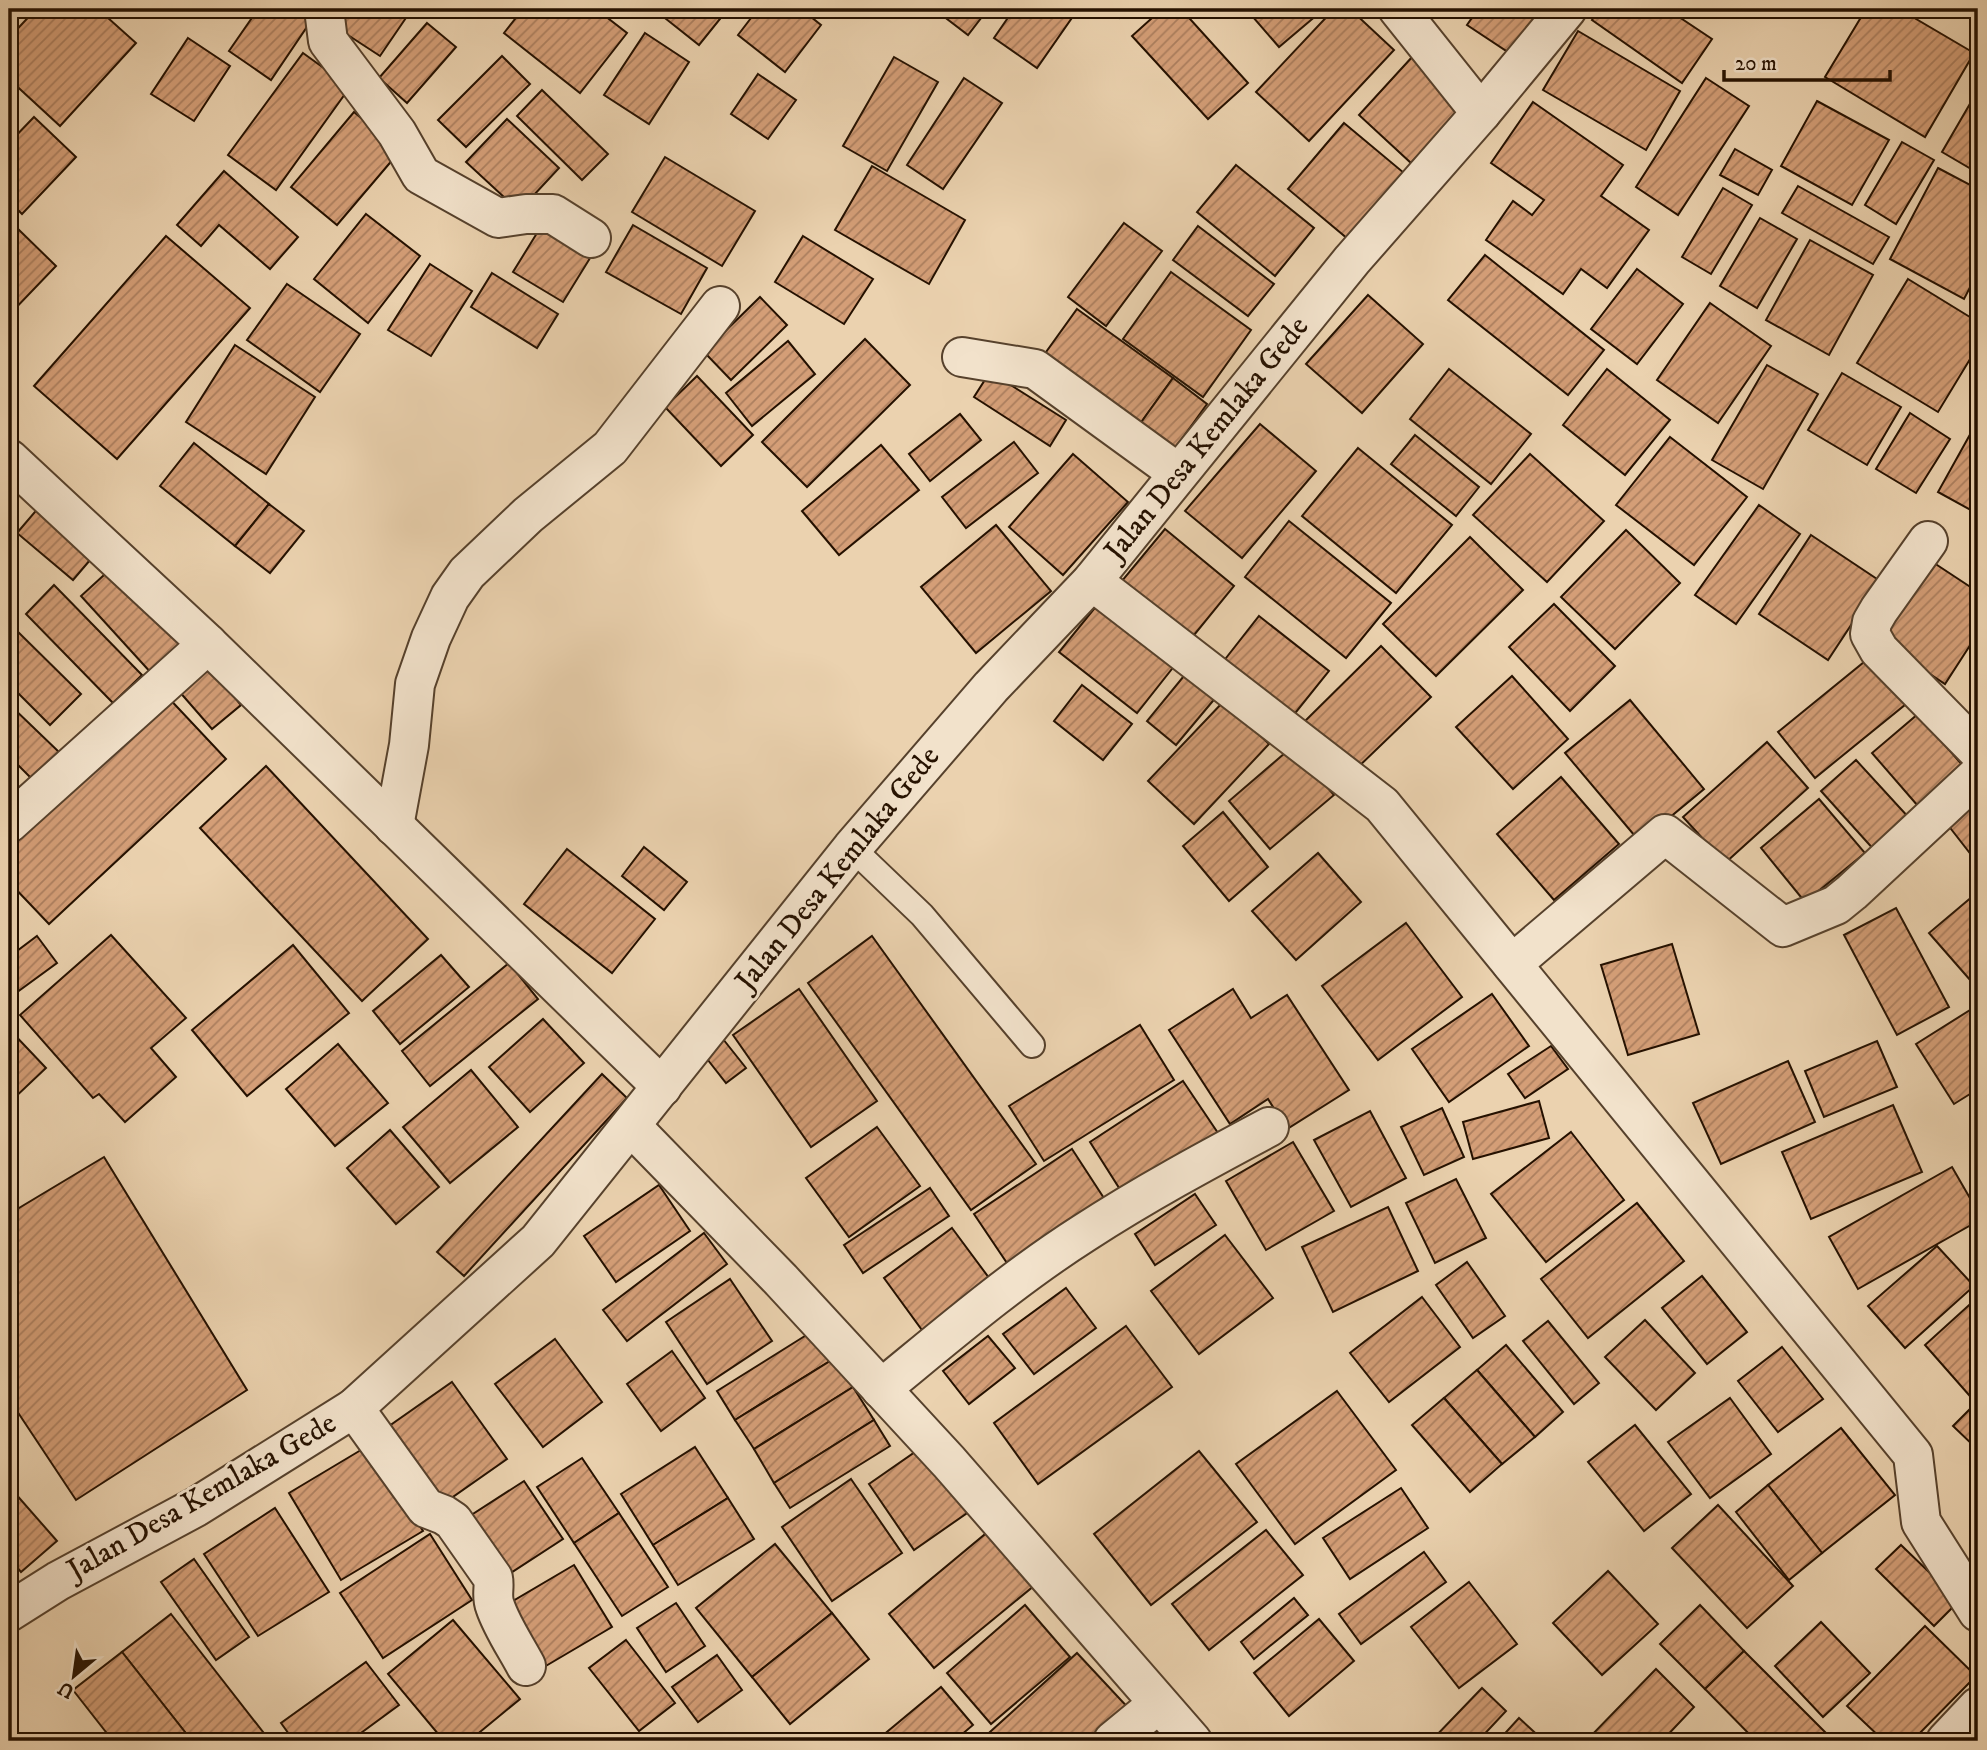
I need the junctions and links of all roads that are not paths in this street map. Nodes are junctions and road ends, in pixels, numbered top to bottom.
1 (324, 9) edge
2 (1398, 9) edge
3 (1567, 9) edge
4 (1480, 113) junction
5 (591, 237) dead end
6 (720, 306) dead end
7 (962, 357) dead end
8 (9, 459) edge
9 (1178, 473) junction
10 (1928, 541) dead end
11 (1092, 581) junction
12 (208, 644) junction
13 (1978, 751) edge
14 (1978, 775) edge
15 (9, 823) edge
16 (394, 826) junction
17 (852, 848) junction
18 (1513, 964) junction
19 (1032, 1045) dead end
20 (662, 1087) junction
21 (631, 1126) junction
22 (1269, 1127) dead end
23 (881, 1389) junction
24 (354, 1408) junction
25 (9, 1612) edge
26 (1978, 1612) edge
27 (526, 1667) dead end
28 (1158, 1704) junction
29 (1978, 1707) edge
30 (1113, 1741) edge
31 (1192, 1741) edge
32 (1946, 1741) edge

1 - 5 street
2 - 4 street
3 - 4 street, Jalan Desa Kemlaka Gede
4 - 9 street, Jalan Desa Kemlaka Gede
6 - 16 street
7 - 9 street
8 - 12 street
9 - 11 street, Jalan Desa Kemlaka Gede
10 - 13 street
11 - 17 street, Jalan Desa Kemlaka Gede
11 - 18 street
12 - 15 street
12 - 16 street
14 - 18 street
16 - 20 street
17 - 19 lane
17 - 20 street, Jalan Desa Kemlaka Gede
18 - 26 street
20 - 21 street, Jalan Desa Kemlaka Gede
21 - 23 street
21 - 24 street, Jalan Desa Kemlaka Gede
22 - 23 street
23 - 28 street
24 - 25 street, Jalan Desa Kemlaka Gede
24 - 27 street
28 - 30 street
28 - 31 street
29 - 32 street

